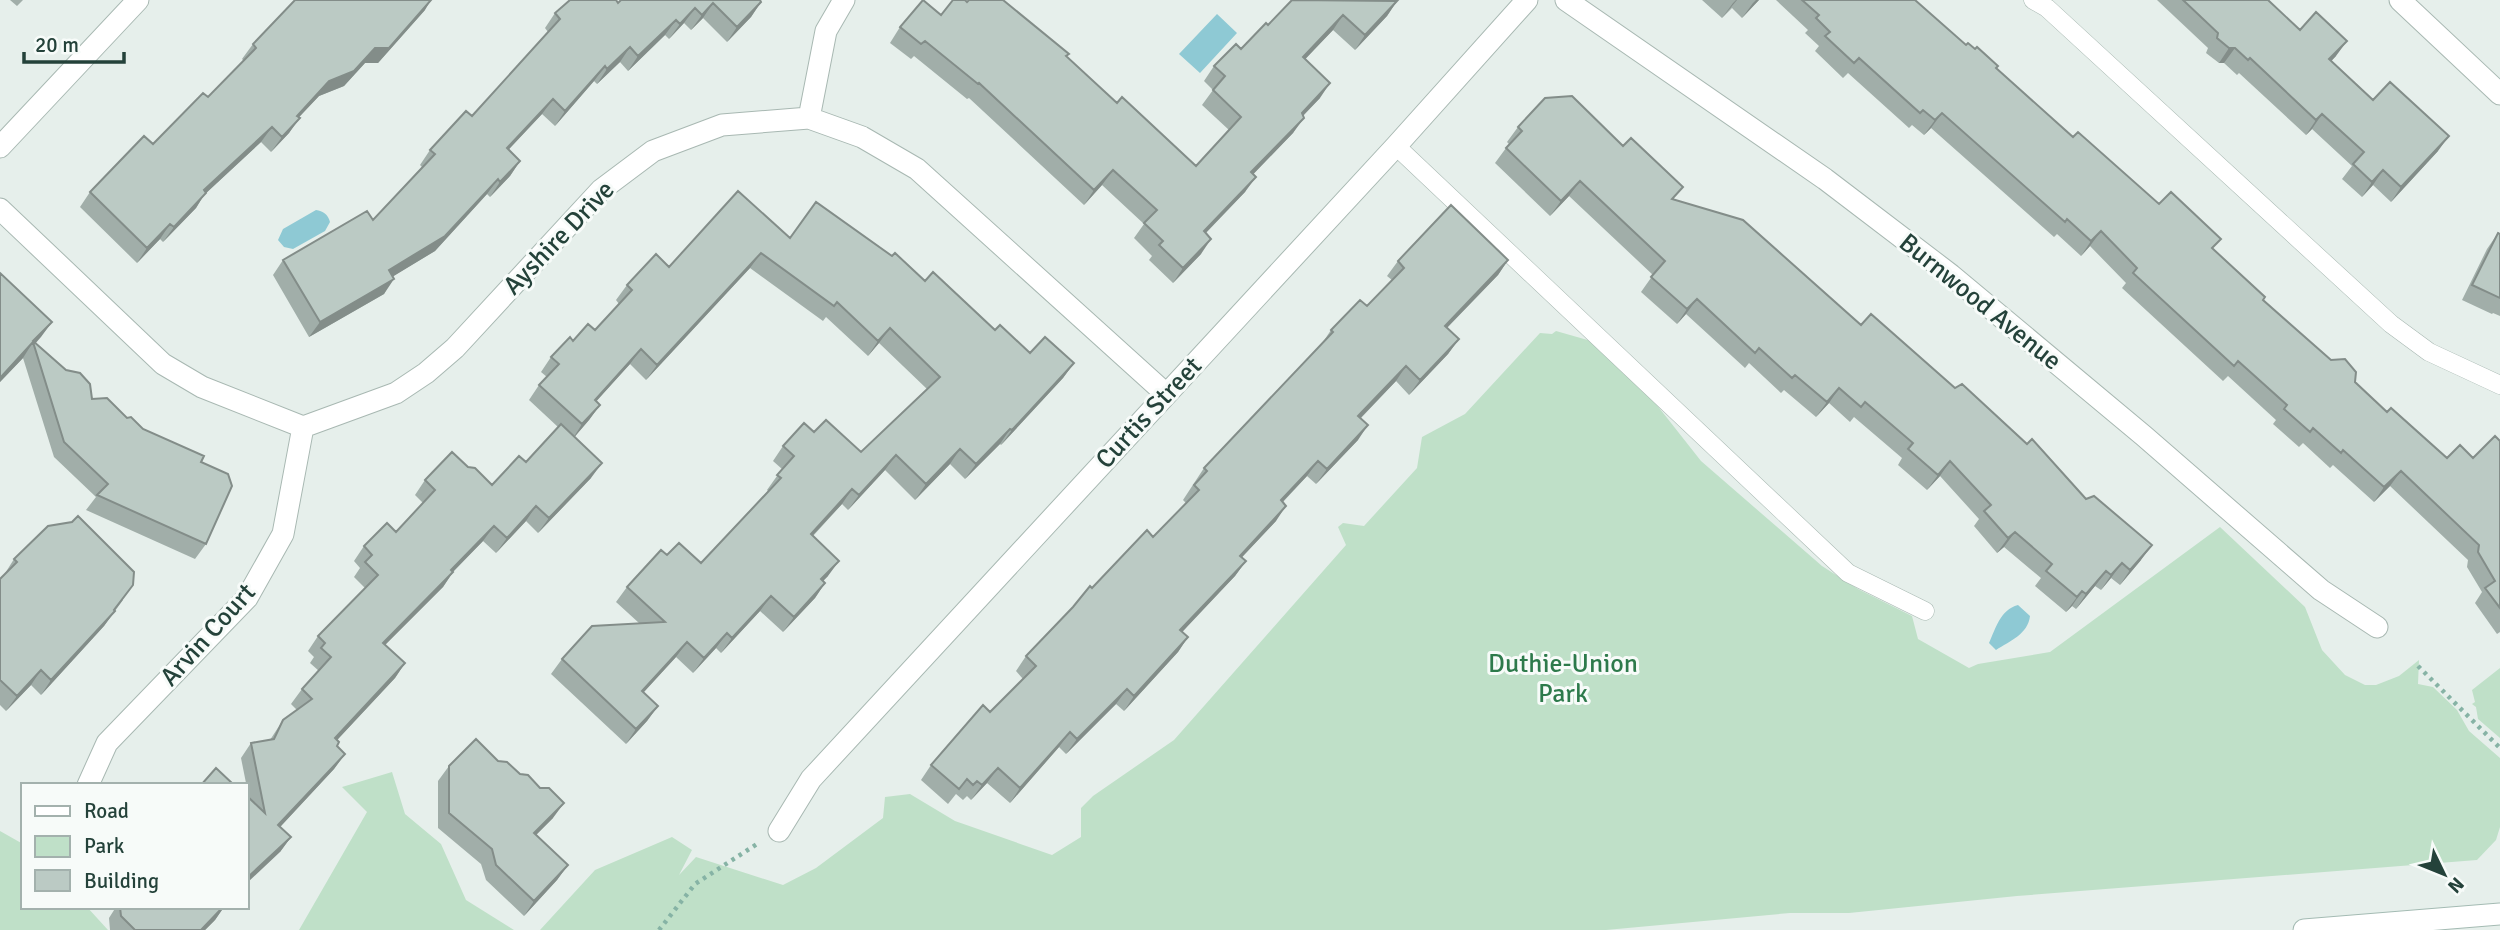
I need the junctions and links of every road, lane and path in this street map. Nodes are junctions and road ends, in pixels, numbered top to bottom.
1 (138, 0) edge
2 (844, 0) edge
3 (1527, 0) edge
4 (1566, 0) edge
5 (2034, 0) edge
6 (2400, 0) edge
7 (2500, 94) edge
8 (809, 118) junction
9 (1396, 146) junction
10 (0, 147) edge
11 (0, 209) edge
12 (2500, 385) edge
13 (1166, 394) junction
14 (303, 427) junction
15 (1925, 611) dead end
16 (2377, 627) dead end
17 (2418, 666) dead end
18 (2500, 748) edge
19 (89, 783) edge
20 (779, 831) joint
21 (2500, 914) edge
22 (659, 930) edge
23 (2304, 930) edge

1 - 10 street
2 - 8 street
3 - 9 street, Curtis Street
4 - 16 street, Burnwood Avenue
5 - 12 lane
6 - 7 street
8 - 13 street, Ayshire Drive
8 - 14 street, Ayshire Drive
9 - 13 street, Curtis Street
9 - 15 lane
11 - 14 street
13 - 20 street, Curtis Street
14 - 19 street, Arvin Court
17 - 18 path
20 - 22 path
21 - 23 street

